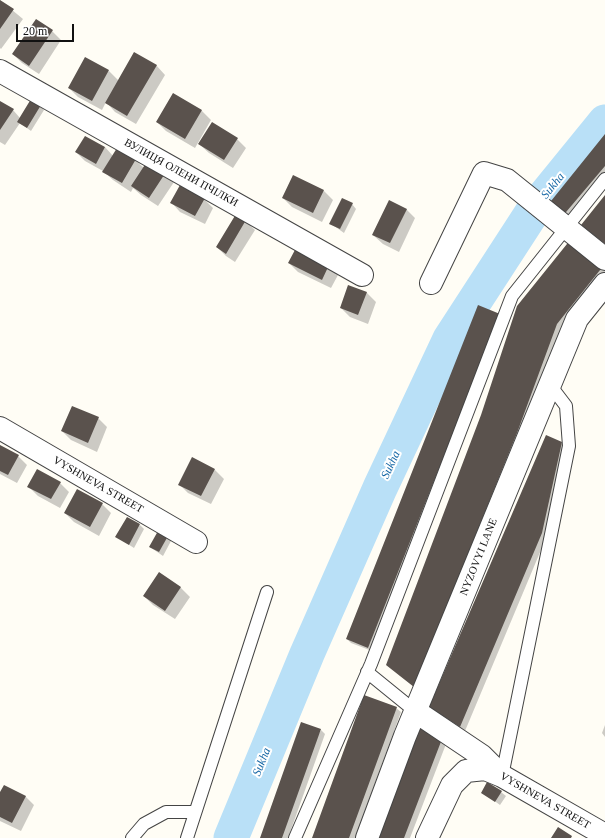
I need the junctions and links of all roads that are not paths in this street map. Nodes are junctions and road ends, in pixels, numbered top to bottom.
1 (0, 70) edge
2 (605, 179) edge
3 (566, 227) junction
4 (605, 259) edge
5 (362, 275) dead end
6 (431, 283) dead end
7 (605, 284) edge
8 (550, 385) junction
9 (0, 428) edge
10 (196, 542) dead end
11 (267, 592) dead end
12 (367, 672) junction
13 (415, 712) junction
14 (502, 776) junction
15 (194, 812) junction
16 (605, 835) edge
17 (132, 838) edge
18 (187, 838) edge
19 (294, 838) edge
20 (367, 838) edge
21 (427, 838) edge

1 - 5 street, ВУЛИЦЯ ОЛЕНИ ПЧІЛКИ
2 - 3 lane
3 - 4 street
3 - 6 street
3 - 12 lane
7 - 8 street, NYZOVYI LANE
8 - 13 street, NYZOVYI LANE
8 - 14 lane
9 - 10 street, VYSHNEVA STREET
11 - 15 lane
12 - 13 lane
12 - 19 lane
13 - 14 street
13 - 20 street, NYZOVYI LANE
14 - 16 street, VYSHNEVA STREET
14 - 21 street, VYSHNEVA STREET
15 - 17 lane
15 - 18 lane

